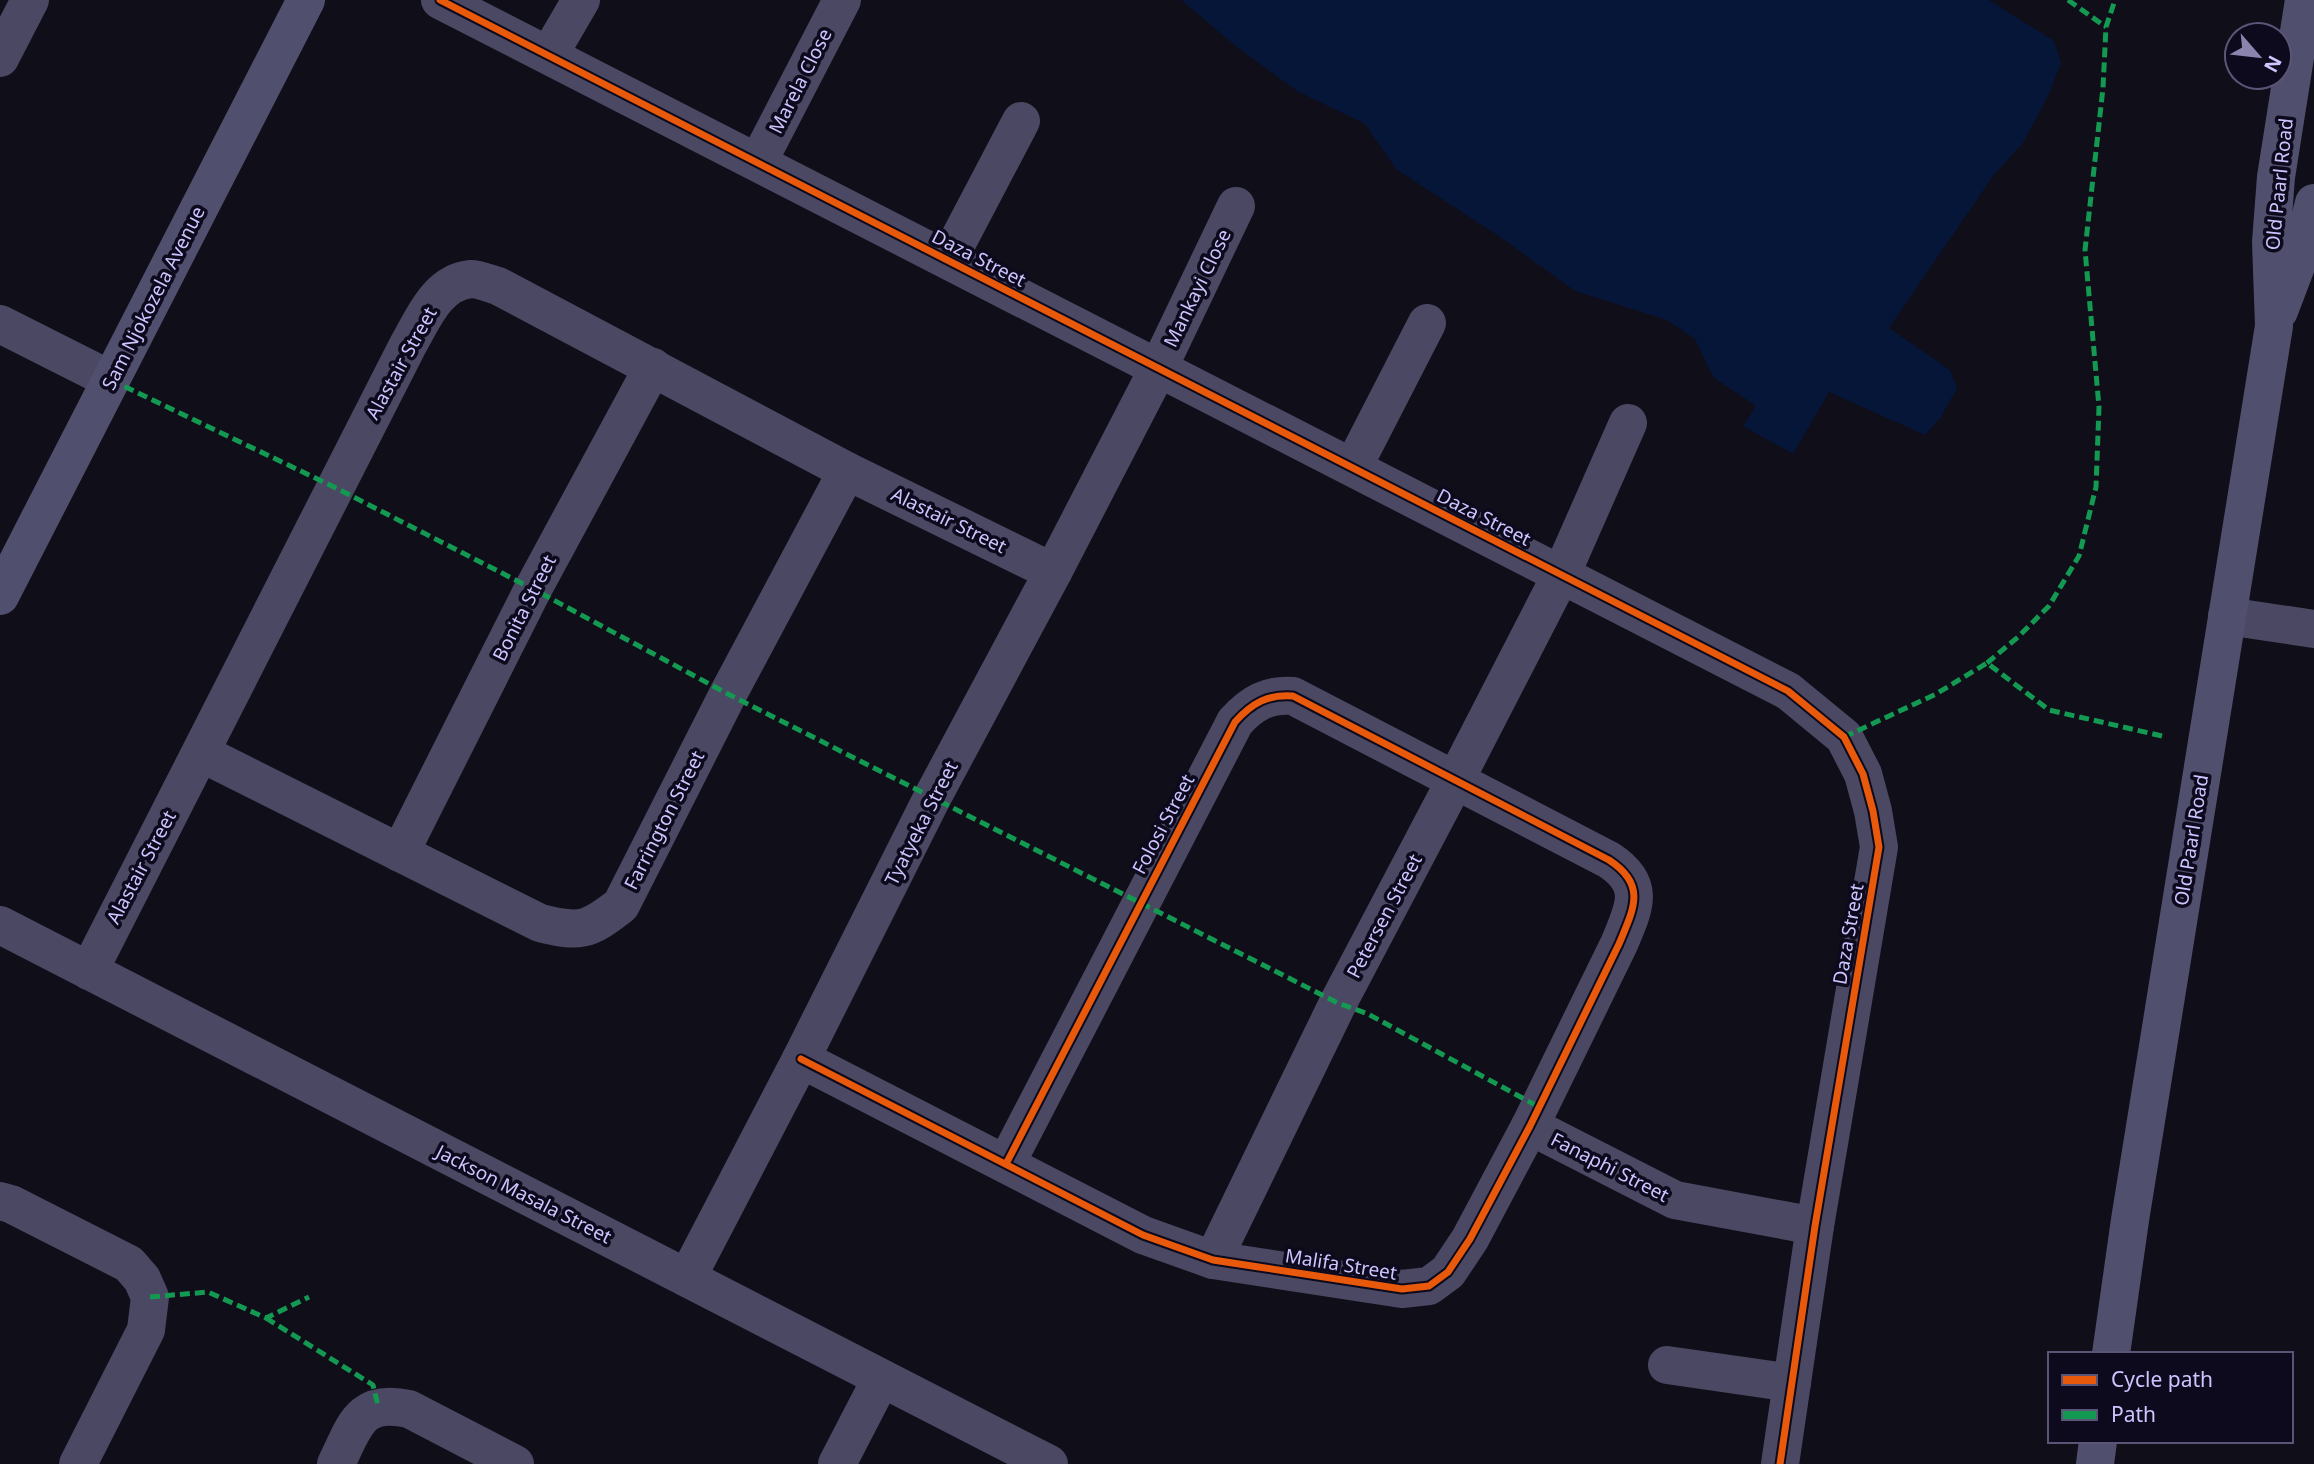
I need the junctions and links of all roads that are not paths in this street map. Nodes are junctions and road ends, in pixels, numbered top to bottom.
1 (30, 0) edge
2 (306, 0) edge
3 (440, 0) edge
4 (581, 0) edge
5 (842, 0) edge
6 (2304, 0) edge
7 (548, 55) junction
8 (0, 58) edge
9 (1021, 121) dead end
10 (758, 162) junction
11 (2314, 202) edge
12 (1236, 206) dead end
13 (948, 260) junction
14 (1427, 323) dead end
15 (0, 324) edge
16 (2274, 327) junction
17 (653, 367) junction
18 (1158, 369) junction
19 (111, 380) junction
20 (1628, 423) dead end
21 (1353, 467) junction
22 (848, 471) junction
23 (1053, 572) junction
24 (1561, 575) junction
25 (0, 596) edge
26 (2227, 616) junction
27 (2314, 629) edge
28 (201, 753) junction
29 (1456, 779) junction
30 (400, 853) junction
31 (0, 925) edge
32 (89, 971) junction
33 (801, 1059) junction
34 (1530, 1126) junction
35 (1006, 1164) junction
36 (0, 1201) edge
37 (1815, 1226) junction
38 (1213, 1261) junction
39 (687, 1278) junction
40 (2111, 1352) edge
41 (1667, 1365) dead end
42 (881, 1379) junction
43 (1792, 1383) junction
44 (2098, 1443) edge
45 (78, 1464) edge
46 (336, 1464) edge
47 (515, 1464) edge
48 (837, 1464) edge
49 (1049, 1464) edge
50 (1780, 1464) edge
51 (2095, 1464) edge

1 - 8 street
2 - 19 main road, Sam Njokozela Avenue
3 - 7 street, Daza Street
4 - 7 street
5 - 10 street, Marela Close
6 - 16 main road, Old Paarl Road
7 - 10 street, Daza Street
9 - 13 street
10 - 13 street, Daza Street
11 - 16 main road, Old Paarl Road
12 - 18 street, Mankayi Close
13 - 18 street, Daza Street
14 - 21 street
15 - 19 street
16 - 26 main road, Old Paarl Road
17 - 22 street, Alastair Street
17 - 28 street, Alastair Street
17 - 30 street, Bonita Street
18 - 21 street, Daza Street
18 - 23 street, Tyatyeka Street
19 - 25 main road, Sam Njokozela Avenue
20 - 24 street, Petersen Street
21 - 24 street, Daza Street
22 - 23 street, Alastair Street
22 - 30 street, Farrington Street
23 - 33 street, Tyatyeka Street
24 - 29 street, Petersen Street
24 - 37 street, Daza Street
26 - 27 street
26 - 40 main road, Old Paarl Road
28 - 30 street, Farrington Street
28 - 32 street, Alastair Street
29 - 34 street, Malifa Street
29 - 35 street, Folosi Street
29 - 38 street, Petersen Street
31 - 32 street, Jackson Masala Street
32 - 39 street, Jackson Masala Street
33 - 35 street, Malifa Street
33 - 39 street, Tyatyeka Street
34 - 37 street, Fanaphi Street
34 - 38 street, Malifa Street
35 - 38 street, Malifa Street
36 - 45 street
37 - 43 street, Daza Street
39 - 42 street, Jackson Masala Street
41 - 43 street
42 - 48 street
42 - 49 street, Jackson Masala Street
43 - 50 street, Daza Street
44 - 51 main road
46 - 47 street

